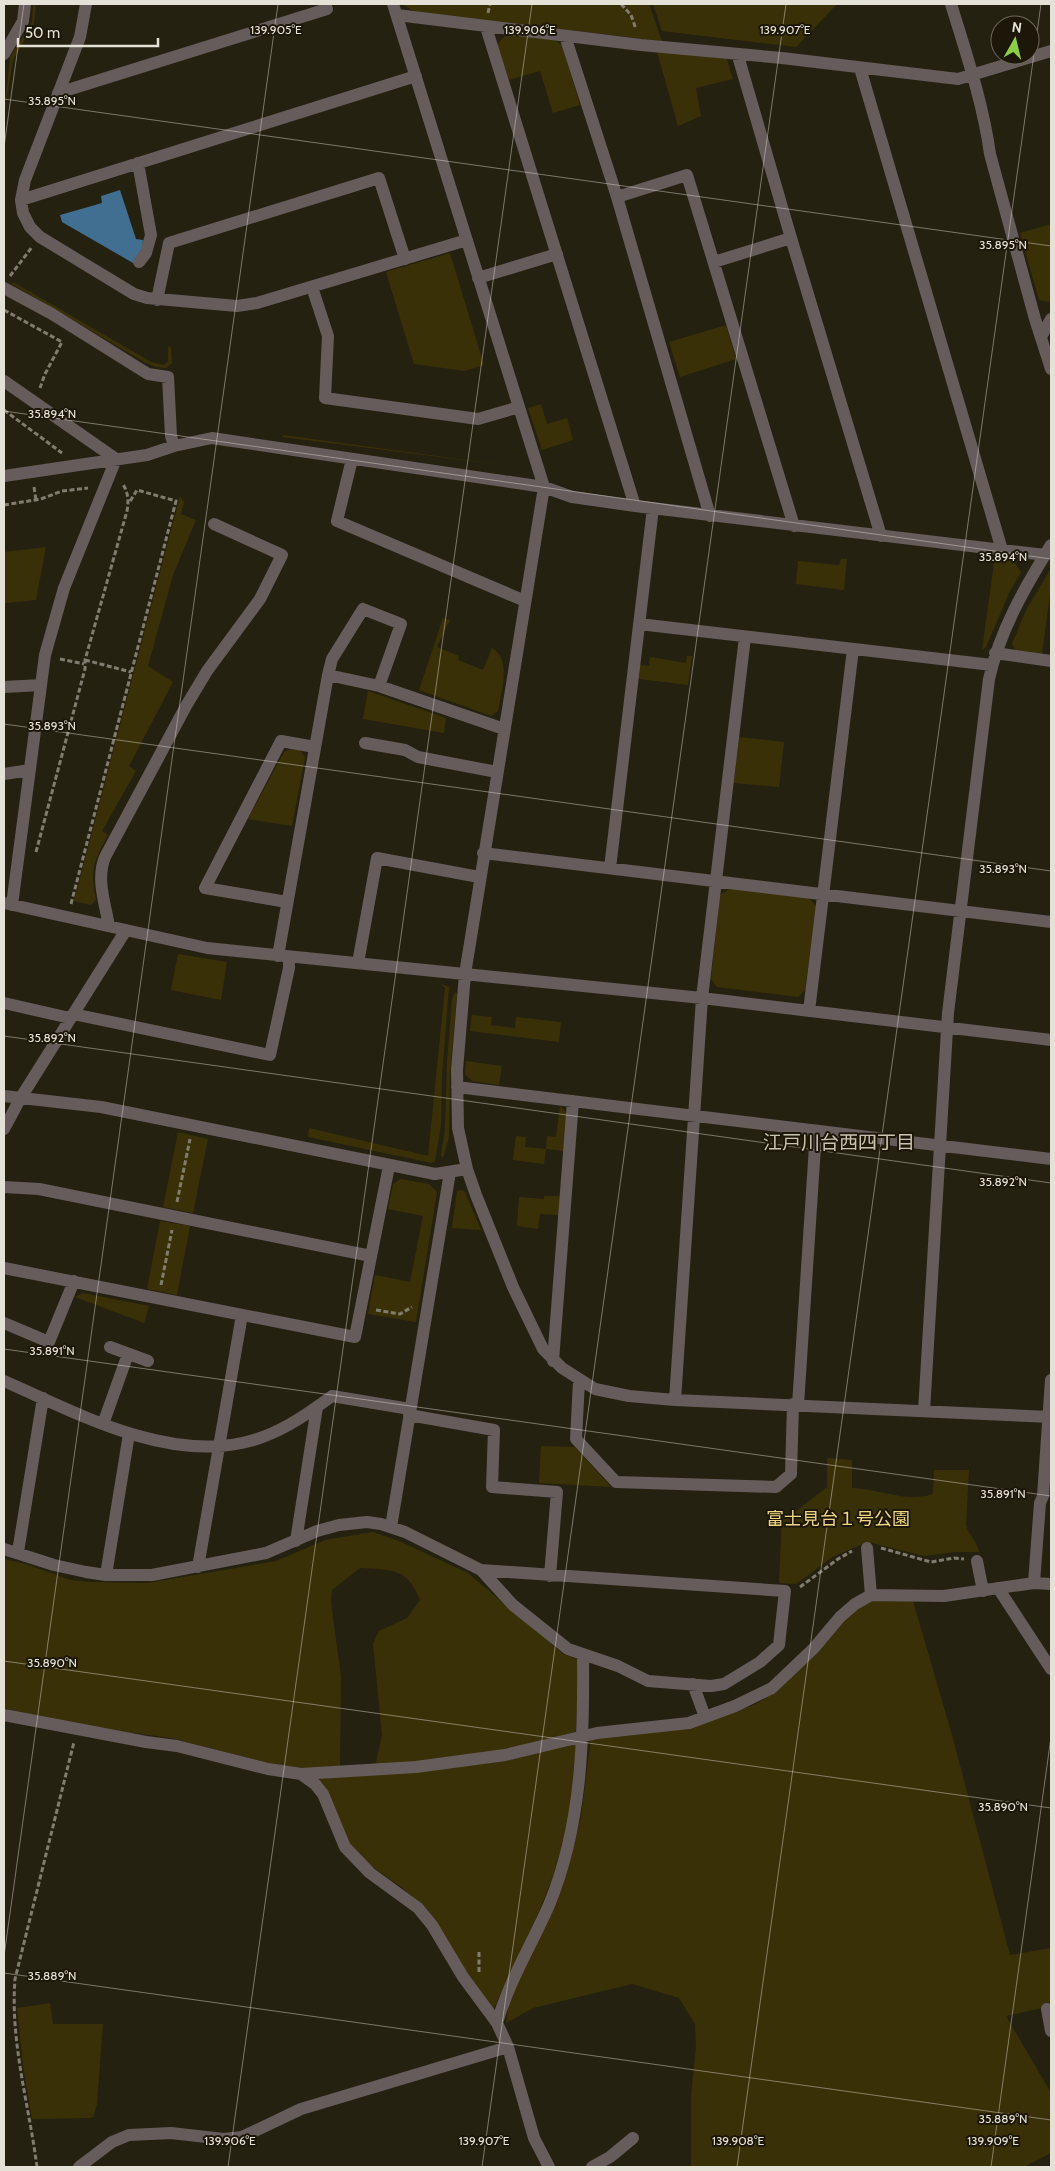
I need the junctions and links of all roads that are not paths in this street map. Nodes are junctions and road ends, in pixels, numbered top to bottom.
1 (25, 4) edge
2 (86, 4) edge
3 (325, 4) edge
4 (951, 4) edge
5 (395, 10) edge
6 (486, 27) junction
7 (565, 36) junction
8 (1051, 51) edge
9 (4, 54) edge
10 (738, 56) junction
11 (860, 68) junction
12 (972, 74) junction
13 (416, 76) junction
14 (58, 93) junction
15 (138, 163) junction
16 (618, 197) junction
17 (21, 200) junction
18 (791, 238) junction
19 (467, 240) junction
20 (557, 254) junction
21 (405, 259) junction
22 (139, 262) dead end
23 (714, 262) junction
24 (478, 278) junction
25 (6, 283) edge
26 (312, 287) junction
27 (157, 300) junction
28 (1051, 319) edge
29 (1042, 335) junction
30 (1051, 369) edge
31 (4, 381) edge
32 (519, 407) junction
33 (174, 446) junction
34 (116, 460) junction
35 (352, 460) junction
36 (4, 476) edge
37 (544, 487) junction
38 (635, 506) junction
39 (653, 508) junction
40 (710, 516) junction
41 (214, 524) dead end
42 (794, 526) junction
43 (881, 536) junction
44 (1002, 550) junction
45 (1048, 550) edge
46 (525, 601) junction
47 (639, 624) junction
48 (745, 637) junction
49 (853, 648) junction
50 (994, 659) junction
51 (1051, 660) edge
52 (328, 675) junction
53 (4, 683) edge
54 (41, 685) junction
55 (379, 686) junction
56 (504, 729) junction
57 (365, 743) dead end
58 (315, 747) junction
59 (30, 770) junction
60 (497, 772) junction
61 (4, 774) edge
62 (483, 853) junction
63 (610, 868) junction
64 (480, 877) junction
65 (716, 882) junction
66 (823, 894) junction
67 (287, 902) junction
68 (8, 904) edge
69 (961, 910) junction
70 (1051, 922) edge
71 (109, 926) junction
72 (126, 930) junction
73 (284, 957) junction
74 (358, 964) junction
75 (465, 974) junction
76 (702, 998) junction
77 (4, 1002) edge
78 (809, 1011) junction
79 (71, 1016) junction
80 (948, 1028) junction
81 (1051, 1040) edge
82 (457, 1087) junction
83 (4, 1096) edge
84 (20, 1099) junction
85 (572, 1101) junction
86 (694, 1116) junction
87 (4, 1129) edge
88 (816, 1131) junction
89 (941, 1145) junction
90 (1051, 1159) edge
91 (389, 1166) junction
92 (467, 1169) junction
93 (450, 1172) junction
94 (4, 1187) edge
95 (371, 1256) junction
96 (4, 1268) edge
97 (74, 1282) junction
98 (242, 1315) junction
99 (4, 1322) edge
100 (110, 1347) dead end
101 (128, 1354) junction
102 (148, 1361) dead end
103 (553, 1361) junction
104 (1051, 1380) edge
105 (4, 1381) edge
106 (579, 1381) junction
107 (42, 1398) junction
108 (675, 1400) junction
109 (795, 1405) junction
110 (317, 1407) junction
111 (924, 1411) junction
112 (409, 1412) junction
113 (1050, 1417) edge
114 (103, 1424) junction
115 (129, 1434) junction
116 (219, 1446) junction
117 (391, 1527) junction
118 (296, 1541) junction
119 (867, 1548) dead end
120 (4, 1549) edge
121 (18, 1552) junction
122 (977, 1561) dead end
123 (198, 1567) junction
124 (481, 1570) junction
125 (106, 1575) junction
126 (550, 1576) junction
127 (1034, 1583) junction
128 (1051, 1584) edge
129 (998, 1588) junction
130 (982, 1591) junction
131 (871, 1595) junction
132 (583, 1654) junction
133 (1051, 1669) edge
134 (693, 1684) junction
135 (4, 1715) edge
136 (705, 1717) junction
137 (583, 1735) junction
138 (301, 1774) junction
139 (1047, 2009) dead end
140 (497, 2023) junction
141 (1051, 2031) edge
142 (508, 2047) junction
143 (633, 2138) dead end
144 (79, 2167) edge
145 (549, 2167) edge
146 (592, 2167) edge

1 - 9 street
2 - 14 street
3 - 14 street
4 - 12 street
5 - 6 street
5 - 13 street
6 - 7 street
6 - 20 street
7 - 10 street
7 - 16 street
8 - 12 street
10 - 11 street
10 - 18 street
11 - 12 street
11 - 44 street
12 - 29 street
13 - 15 street
13 - 19 street
14 - 17 street
15 - 17 street
15 - 22 street
16 - 23 street
16 - 40 street
17 - 27 street
18 - 23 street
18 - 43 street
19 - 21 street
19 - 24 street
20 - 24 street
20 - 38 street
21 - 26 street
21 - 27 street
23 - 42 street
24 - 32 street
25 - 33 street
26 - 27 street
26 - 32 street
28 - 29 street
29 - 30 street
31 - 34 street
32 - 37 street
33 - 34 street
33 - 35 street
34 - 36 street
34 - 54 street
35 - 37 street
35 - 46 street
37 - 38 street
37 - 46 street
38 - 39 street
39 - 40 street
39 - 47 street
40 - 42 street
41 - 71 street
42 - 43 street
43 - 44 street
44 - 45 street
45 - 50 street
46 - 56 street
47 - 48 street
47 - 63 street
48 - 49 street
48 - 65 street
49 - 50 street
49 - 66 street
50 - 51 street
50 - 69 street
52 - 55 street
52 - 55 street
52 - 58 street
53 - 54 street
54 - 59 street
55 - 56 street
56 - 60 street
57 - 60 street
58 - 67 street
58 - 67 street
59 - 61 street
59 - 68 street
60 - 62 street
62 - 63 street
62 - 64 street
63 - 65 street
64 - 74 street
64 - 75 street
65 - 66 street
65 - 76 street
66 - 69 street
66 - 78 street
67 - 73 street
68 - 71 street
69 - 70 street
69 - 80 street
71 - 72 street
72 - 73 street
72 - 79 street
73 - 74 street
73 - 79 street
74 - 75 street
75 - 76 street
75 - 82 street
76 - 78 street
76 - 86 street
77 - 79 street
78 - 80 street
79 - 84 street
80 - 81 street
80 - 89 street
82 - 85 street
82 - 92 street
83 - 84 street
84 - 87 street
84 - 91 street
85 - 86 street
85 - 103 street
86 - 88 street
86 - 108 street
88 - 89 street
88 - 109 street
89 - 90 street
89 - 111 street
91 - 93 street
91 - 95 street
92 - 93 street
92 - 103 street
93 - 112 street
94 - 95 street
95 - 98 street
96 - 97 street
97 - 98 street
97 - 99 street
98 - 116 street
100 - 101 street
101 - 102 street
101 - 114 street
103 - 106 street
104 - 113 street
105 - 107 street
106 - 108 street
106 - 109 street
107 - 114 street
107 - 121 street
108 - 109 street
109 - 111 street
110 - 112 street
110 - 116 street
110 - 118 street
111 - 113 street
112 - 117 street
112 - 126 street
113 - 127 street
114 - 115 street
115 - 116 street
115 - 125 street
116 - 123 street
117 - 118 street
117 - 124 street
118 - 123 street
119 - 131 street
120 - 121 street
121 - 125 street
122 - 130 street
123 - 125 street
124 - 126 street
124 - 132 street
126 - 134 street
127 - 128 street
127 - 129 street
129 - 130 street
129 - 133 street
130 - 131 street
131 - 136 street
132 - 134 street
132 - 137 street
134 - 136 street
135 - 138 street
136 - 137 street
137 - 138 street
137 - 140 street
138 - 140 street
139 - 141 street
140 - 142 street
142 - 144 street
142 - 145 street
143 - 146 street

